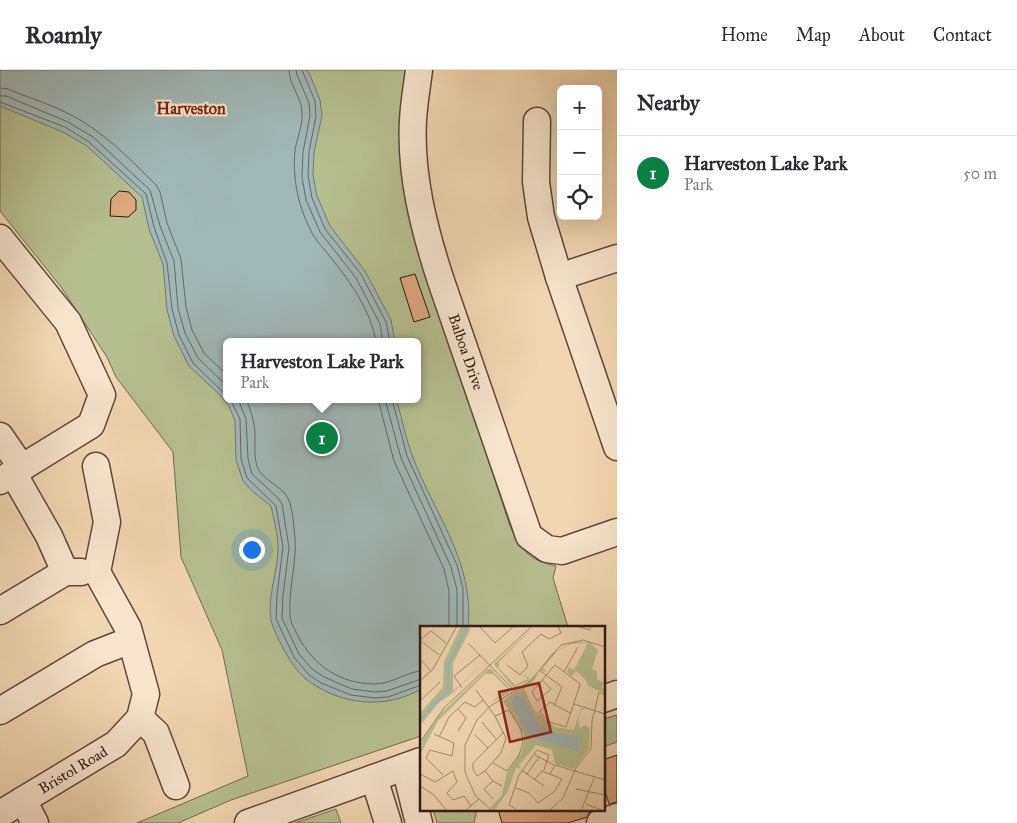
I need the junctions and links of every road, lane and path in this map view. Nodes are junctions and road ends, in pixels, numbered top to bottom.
1 (419, 70) edge
2 (537, 121) dead end
3 (0, 238) edge
4 (617, 258) edge
5 (559, 277) junction
6 (0, 436) edge
7 (617, 447) edge
8 (96, 466) dead end
9 (12, 474) edge
10 (617, 532) edge
11 (65, 572) junction
12 (97, 572) junction
13 (0, 611) edge
14 (131, 640) junction
15 (617, 694) edge
16 (604, 699) edge
17 (0, 711) edge
18 (140, 718) junction
19 (413, 764) edge
20 (374, 778) junction
21 (176, 786) dead end
22 (23, 800) junction
23 (0, 814) edge
24 (617, 818) edge
25 (35, 823) edge
26 (248, 823) edge
27 (388, 823) edge
28 (419, 823) edge
29 (600, 823) edge

1 - 10 street, Balboa Drive
2 - 5 street
3 - 9 street
4 - 5 street
5 - 7 street
6 - 9 street
8 - 12 street
9 - 11 street
11 - 12 street
11 - 13 street
12 - 14 street
14 - 17 street
14 - 18 street
15 - 16 street
18 - 21 street
18 - 22 street, Bristol Road
19 - 20 street
19 - 28 street
20 - 26 street
20 - 27 street
22 - 23 street, Bristol Road
22 - 25 street
24 - 29 street

